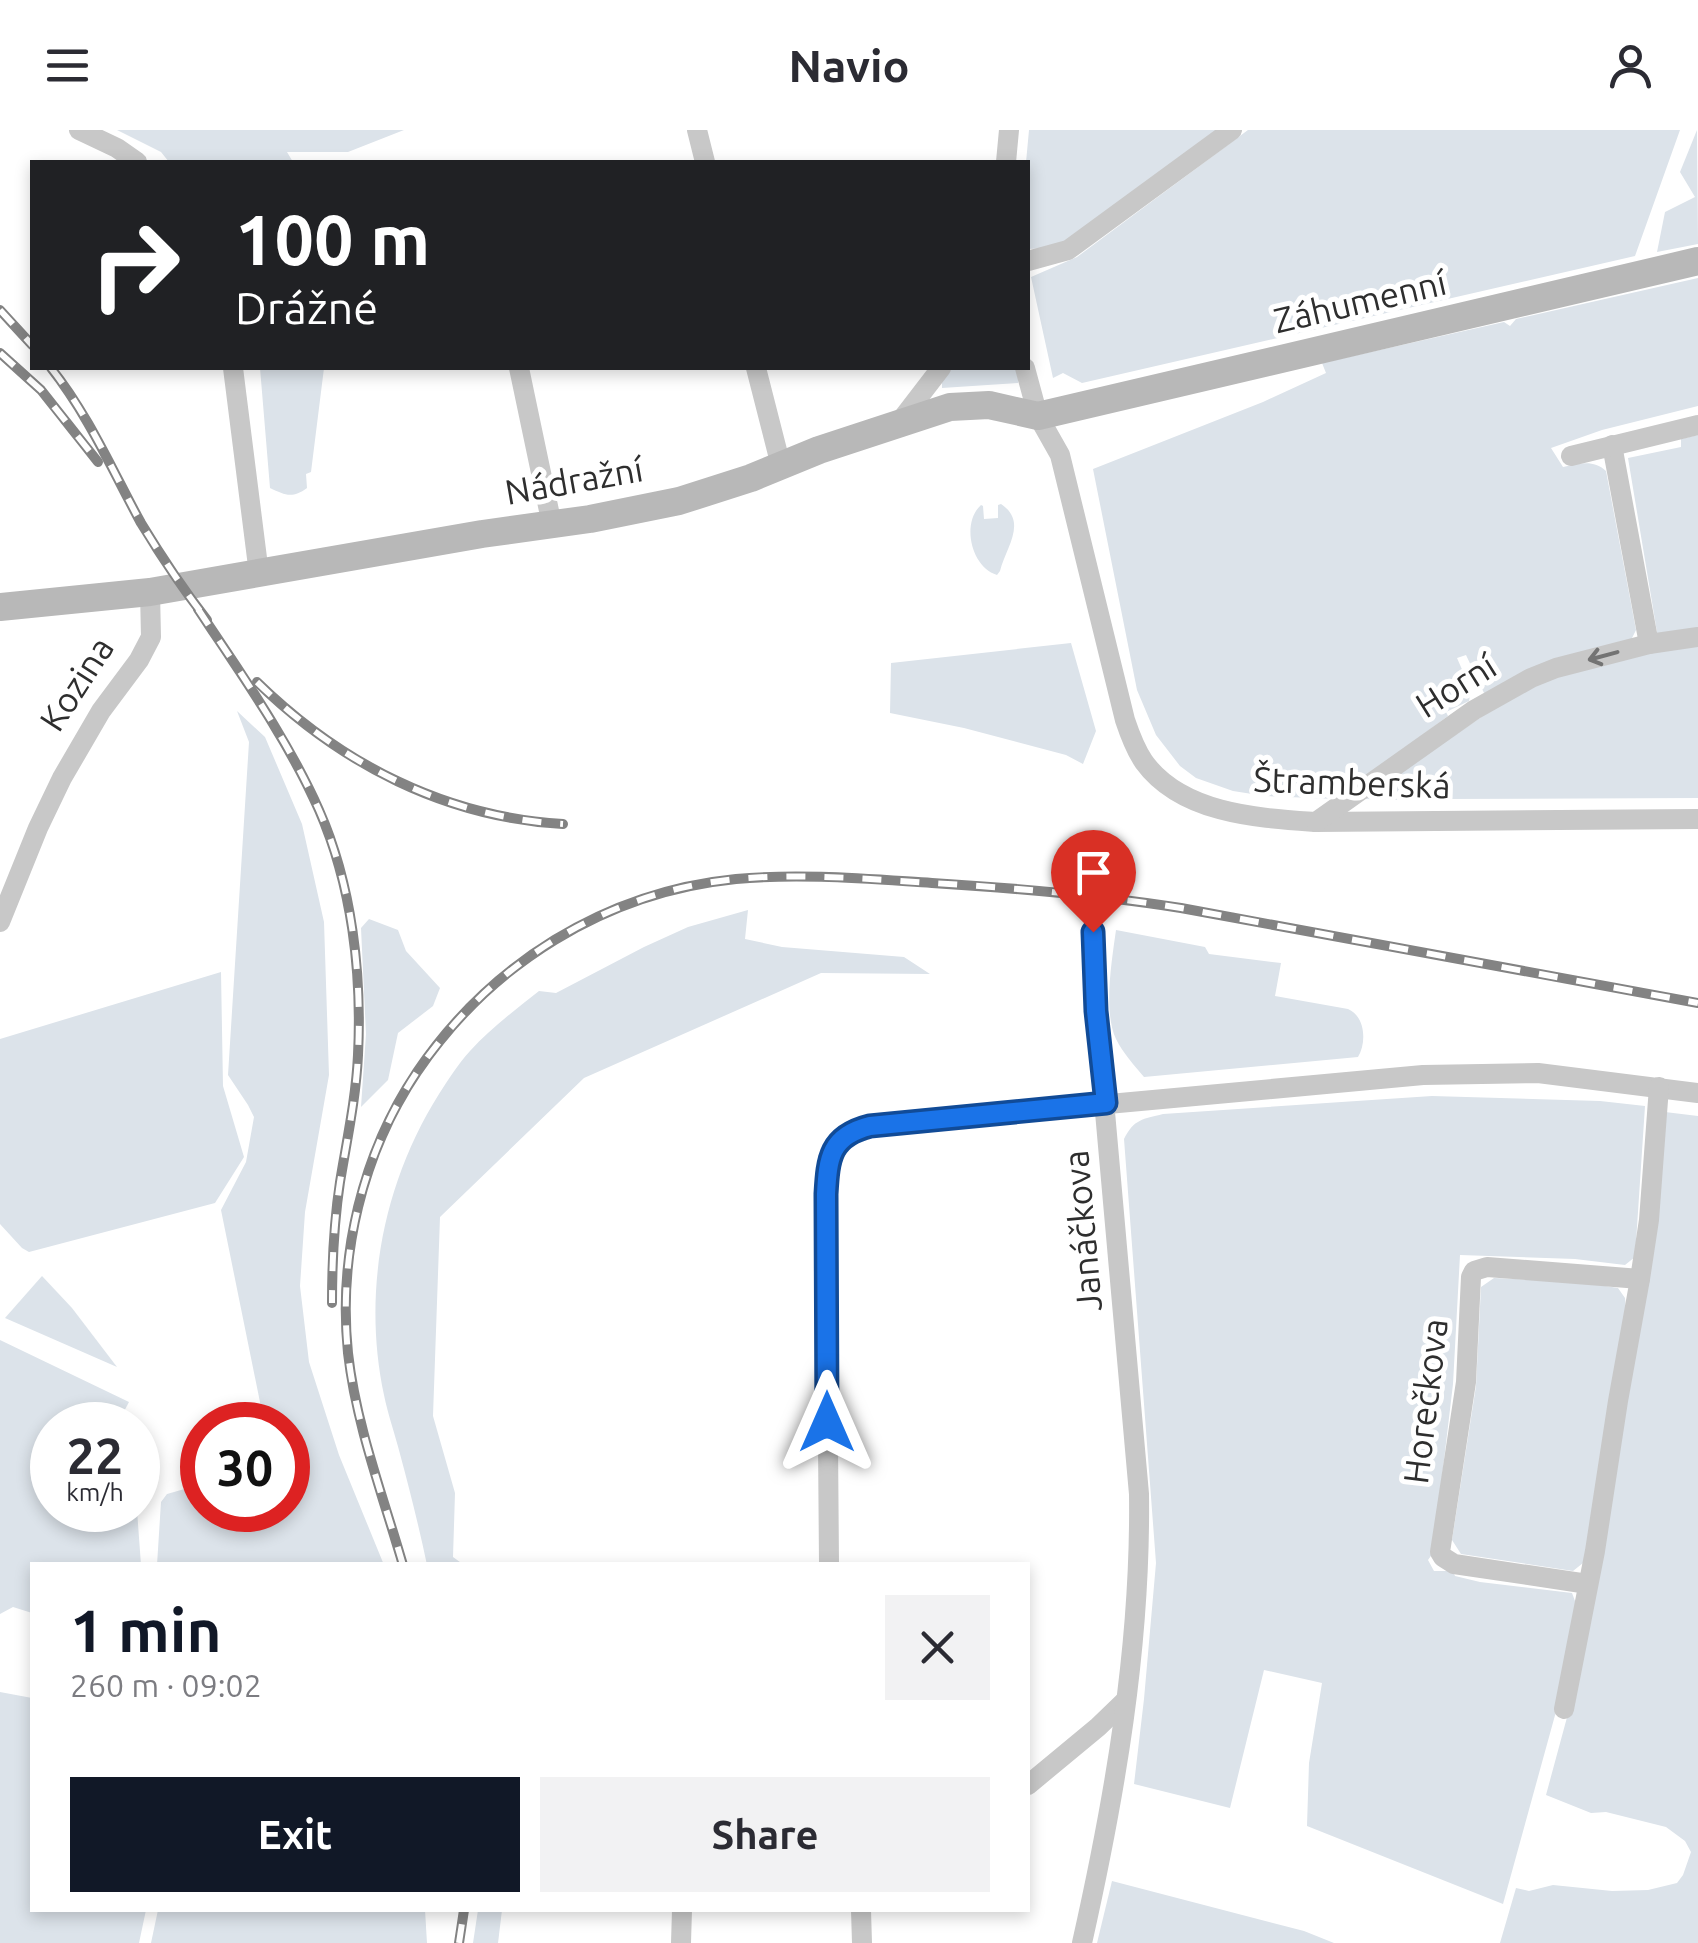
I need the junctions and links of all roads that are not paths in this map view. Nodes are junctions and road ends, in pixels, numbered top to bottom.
1 (79, 130) edge
2 (697, 130) edge
3 (1009, 130) edge
4 (1232, 130) edge
5 (134, 160) edge
6 (704, 160) edge
7 (1006, 160) edge
8 (1030, 260) edge
9 (1698, 261) edge
10 (233, 370) edge
11 (519, 370) edge
12 (756, 370) edge
13 (939, 370) edge
14 (1026, 370) edge
15 (1038, 416) junction
16 (898, 424) junction
17 (1698, 425) edge
18 (1612, 445) junction
19 (1571, 456) dead end
20 (780, 466) junction
21 (552, 525) junction
22 (259, 574) junction
23 (183, 586) joint
24 (150, 592) junction
25 (0, 607) edge
26 (1698, 637) edge
27 (1649, 644) junction
28 (1698, 819) edge
29 (1316, 822) junction
30 (0, 922) edge
31 (1093, 932) dead end
32 (1659, 1088) junction
33 (1698, 1093) edge
34 (1106, 1103) junction
35 (1640, 1279) junction
36 (829, 1562) edge
37 (1588, 1584) junction
38 (1128, 1698) junction
39 (1564, 1709) dead end
40 (1030, 1783) edge
41 (682, 1912) edge
42 (860, 1912) edge
43 (681, 1943) edge
44 (862, 1943) edge
45 (1082, 1943) edge

1 - 5 street
2 - 6 street
3 - 7 street
4 - 8 street
9 - 15 main road, Záhumenní
10 - 22 street
11 - 21 street
12 - 20 street
13 - 16 street
14 - 15 street
15 - 16 main road, Nádražní
15 - 29 street, Štramberská
16 - 20 main road, Nádražní
17 - 18 street
18 - 19 street
18 - 27 street
20 - 21 main road, Nádražní
21 - 22 main road, Nádražní
22 - 23 main road, Nádražní
23 - 24 main road, Kozina
24 - 25 main road, Kozina
24 - 30 street, Kozina
26 - 27 street, Horní
27 -> 29 street, Horní
28 - 29 street, Štramberská
31 - 34 street
32 - 33 street, Janáčkova
32 - 34 street, Janáčkova
32 - 35 street
34 - 36 street
34 - 38 street, Janáčkova
35 - 37 street
35 - 37 street, Horečkova
37 - 39 street
38 - 40 street
38 - 45 street, Janáčkova
41 - 43 street
42 - 44 street

